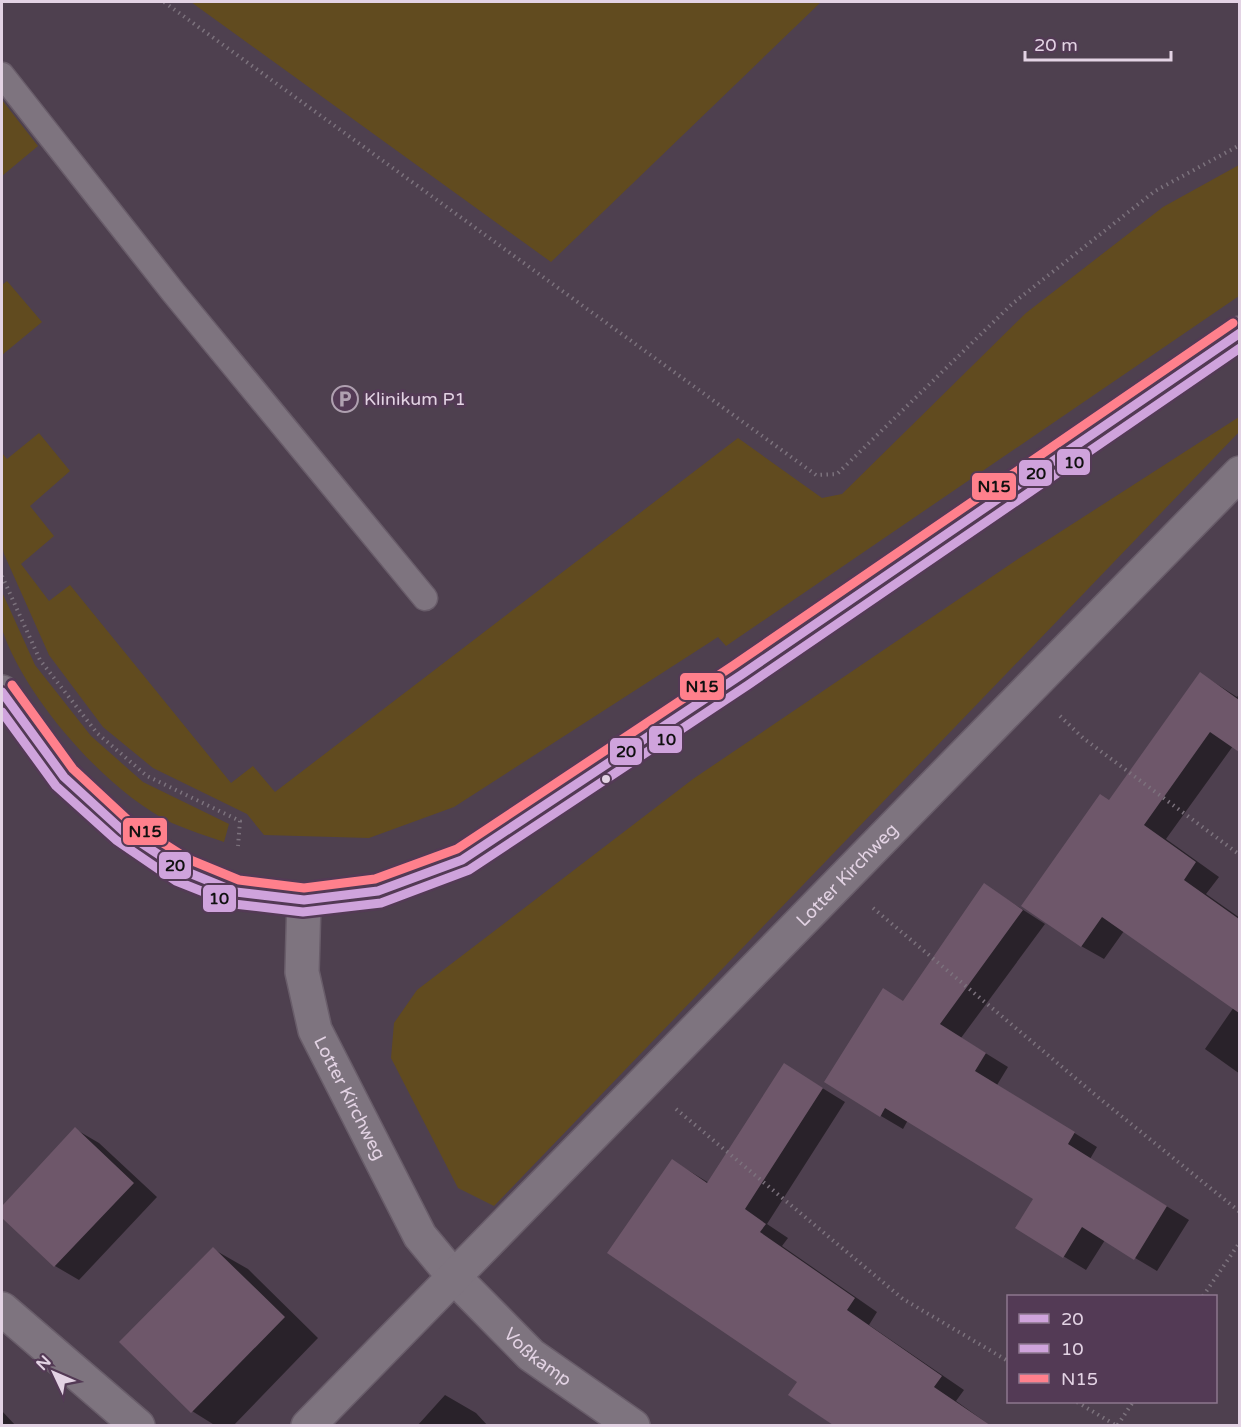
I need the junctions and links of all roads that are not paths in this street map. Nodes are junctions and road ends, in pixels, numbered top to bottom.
1 (2, 75) edge
2 (1239, 333) edge
3 (1239, 473) edge
4 (425, 598) dead end
5 (2, 692) edge
6 (304, 900) junction
7 (454, 1277) junction
8 (2, 1309) edge
9 (138, 1425) edge
10 (308, 1425) edge
11 (633, 1425) edge

1 - 4 lane
2 - 6 street
3 - 7 street, Lotter Kirchweg
5 - 6 street
6 - 7 street, Lotter Kirchweg
7 - 10 street, Lotter Kirchweg
7 - 11 street, Voßkamp
8 - 9 street

